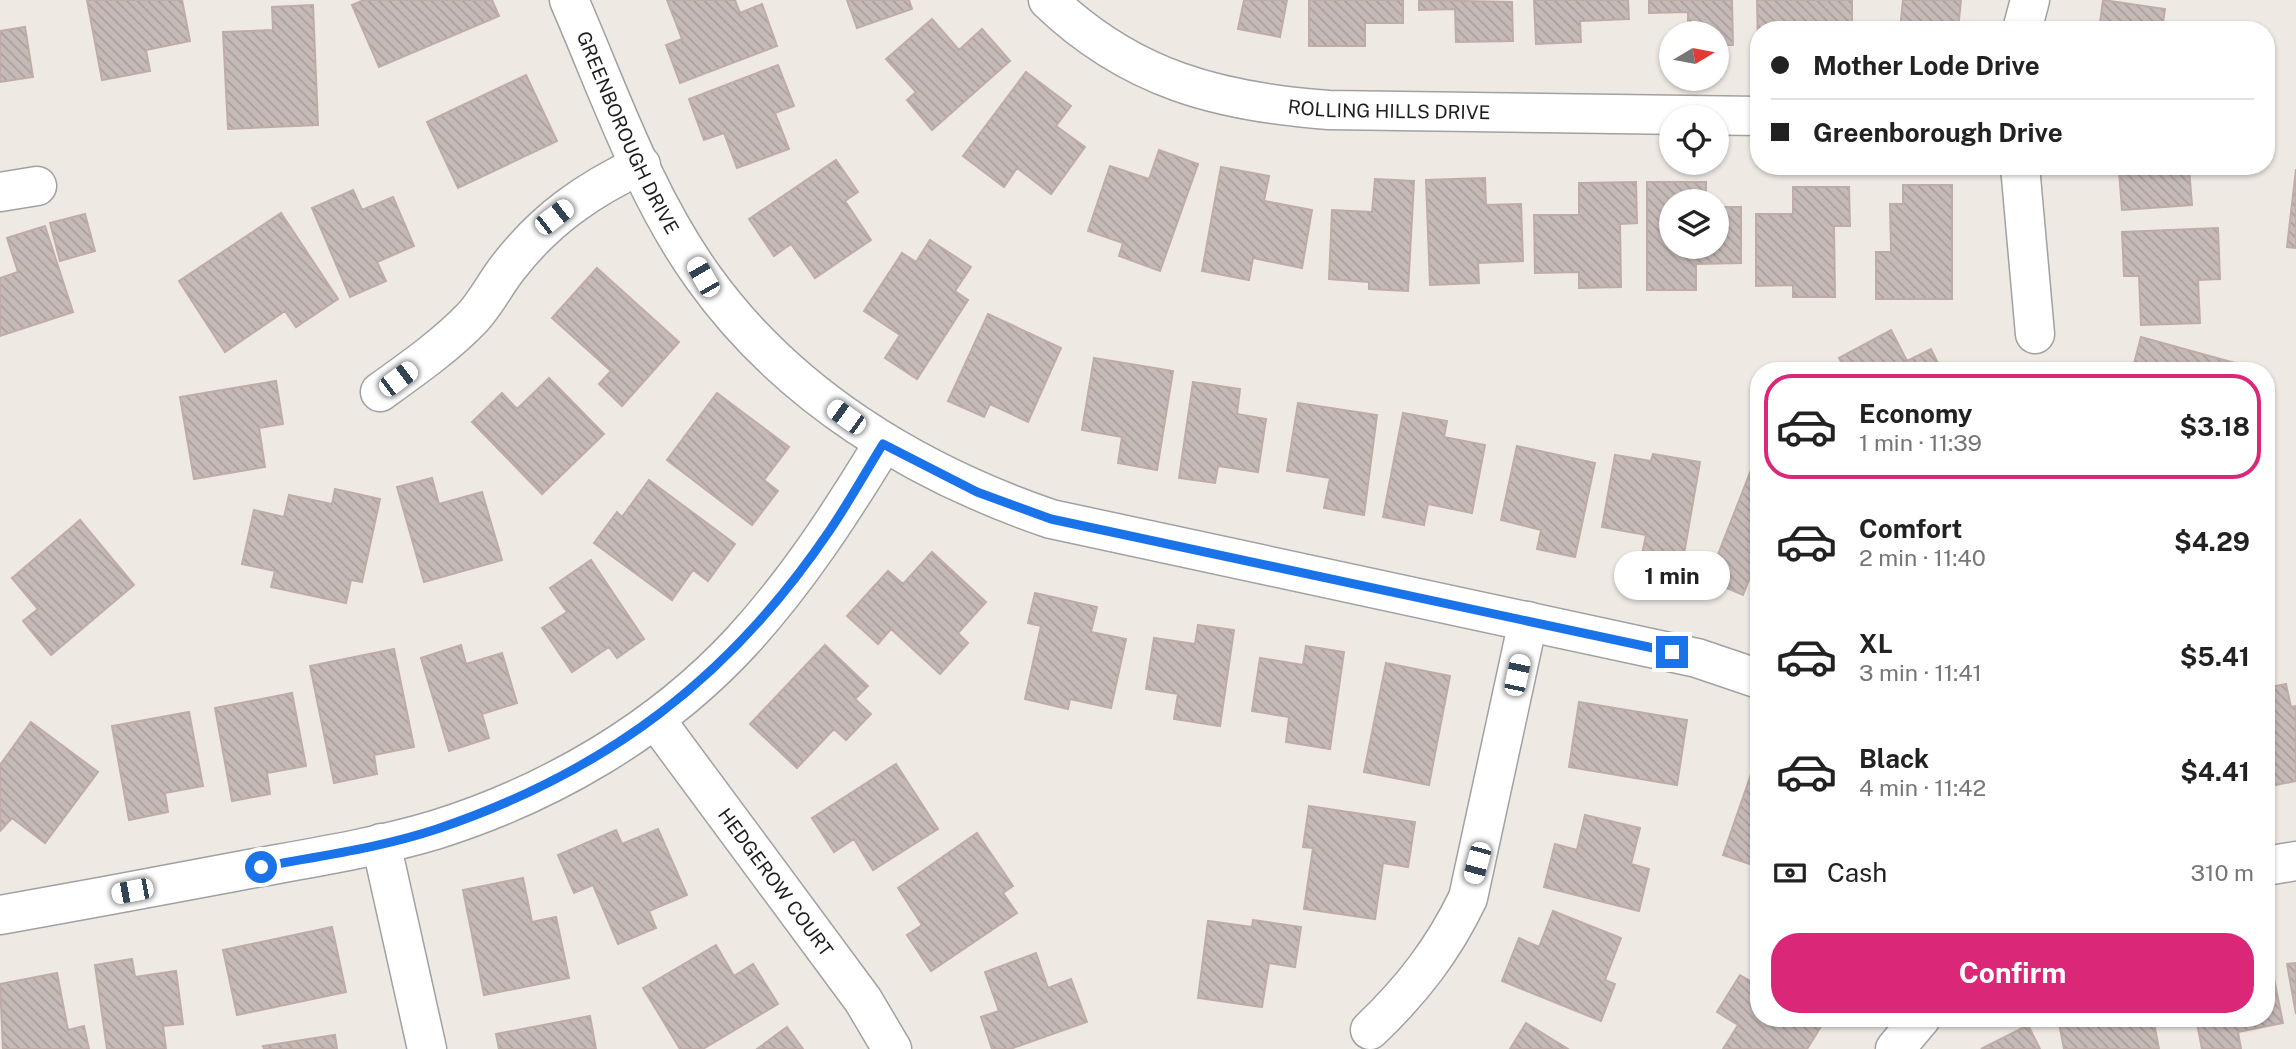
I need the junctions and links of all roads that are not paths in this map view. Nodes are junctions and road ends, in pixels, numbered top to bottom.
1 (569, 0) edge
2 (1048, 0) edge
3 (2030, 0) edge
4 (2024, 21) edge
5 (1750, 116) edge
6 (641, 165) junction
7 (2021, 175) edge
8 (37, 186) dead end
9 (0, 192) edge
10 (2035, 334) dead end
11 (380, 392) dead end
12 (883, 444) junction
13 (1528, 621) junction
14 (1750, 676) edge
15 (655, 719) junction
16 (382, 843) junction
17 (2296, 861) edge
18 (2275, 864) edge
19 (0, 915) edge
20 (1913, 1027) edge
21 (1370, 1030) dead end
22 (428, 1049) edge
23 (892, 1049) edge
24 (1895, 1049) edge

1 - 6 street, GREENBOROUGH DRIVE
2 - 5 street, ROLLING HILLS DRIVE
3 - 4 street
6 - 11 street
6 - 12 street, GREENBOROUGH DRIVE
7 - 10 street
8 - 9 street
12 - 13 street, GREENBOROUGH DRIVE
12 - 15 street
13 - 14 street, GREENBOROUGH DRIVE
13 - 21 street
15 - 16 street
15 - 23 street, HEDGEROW COURT
16 - 19 street
16 - 22 street
17 - 18 street
20 - 24 street

